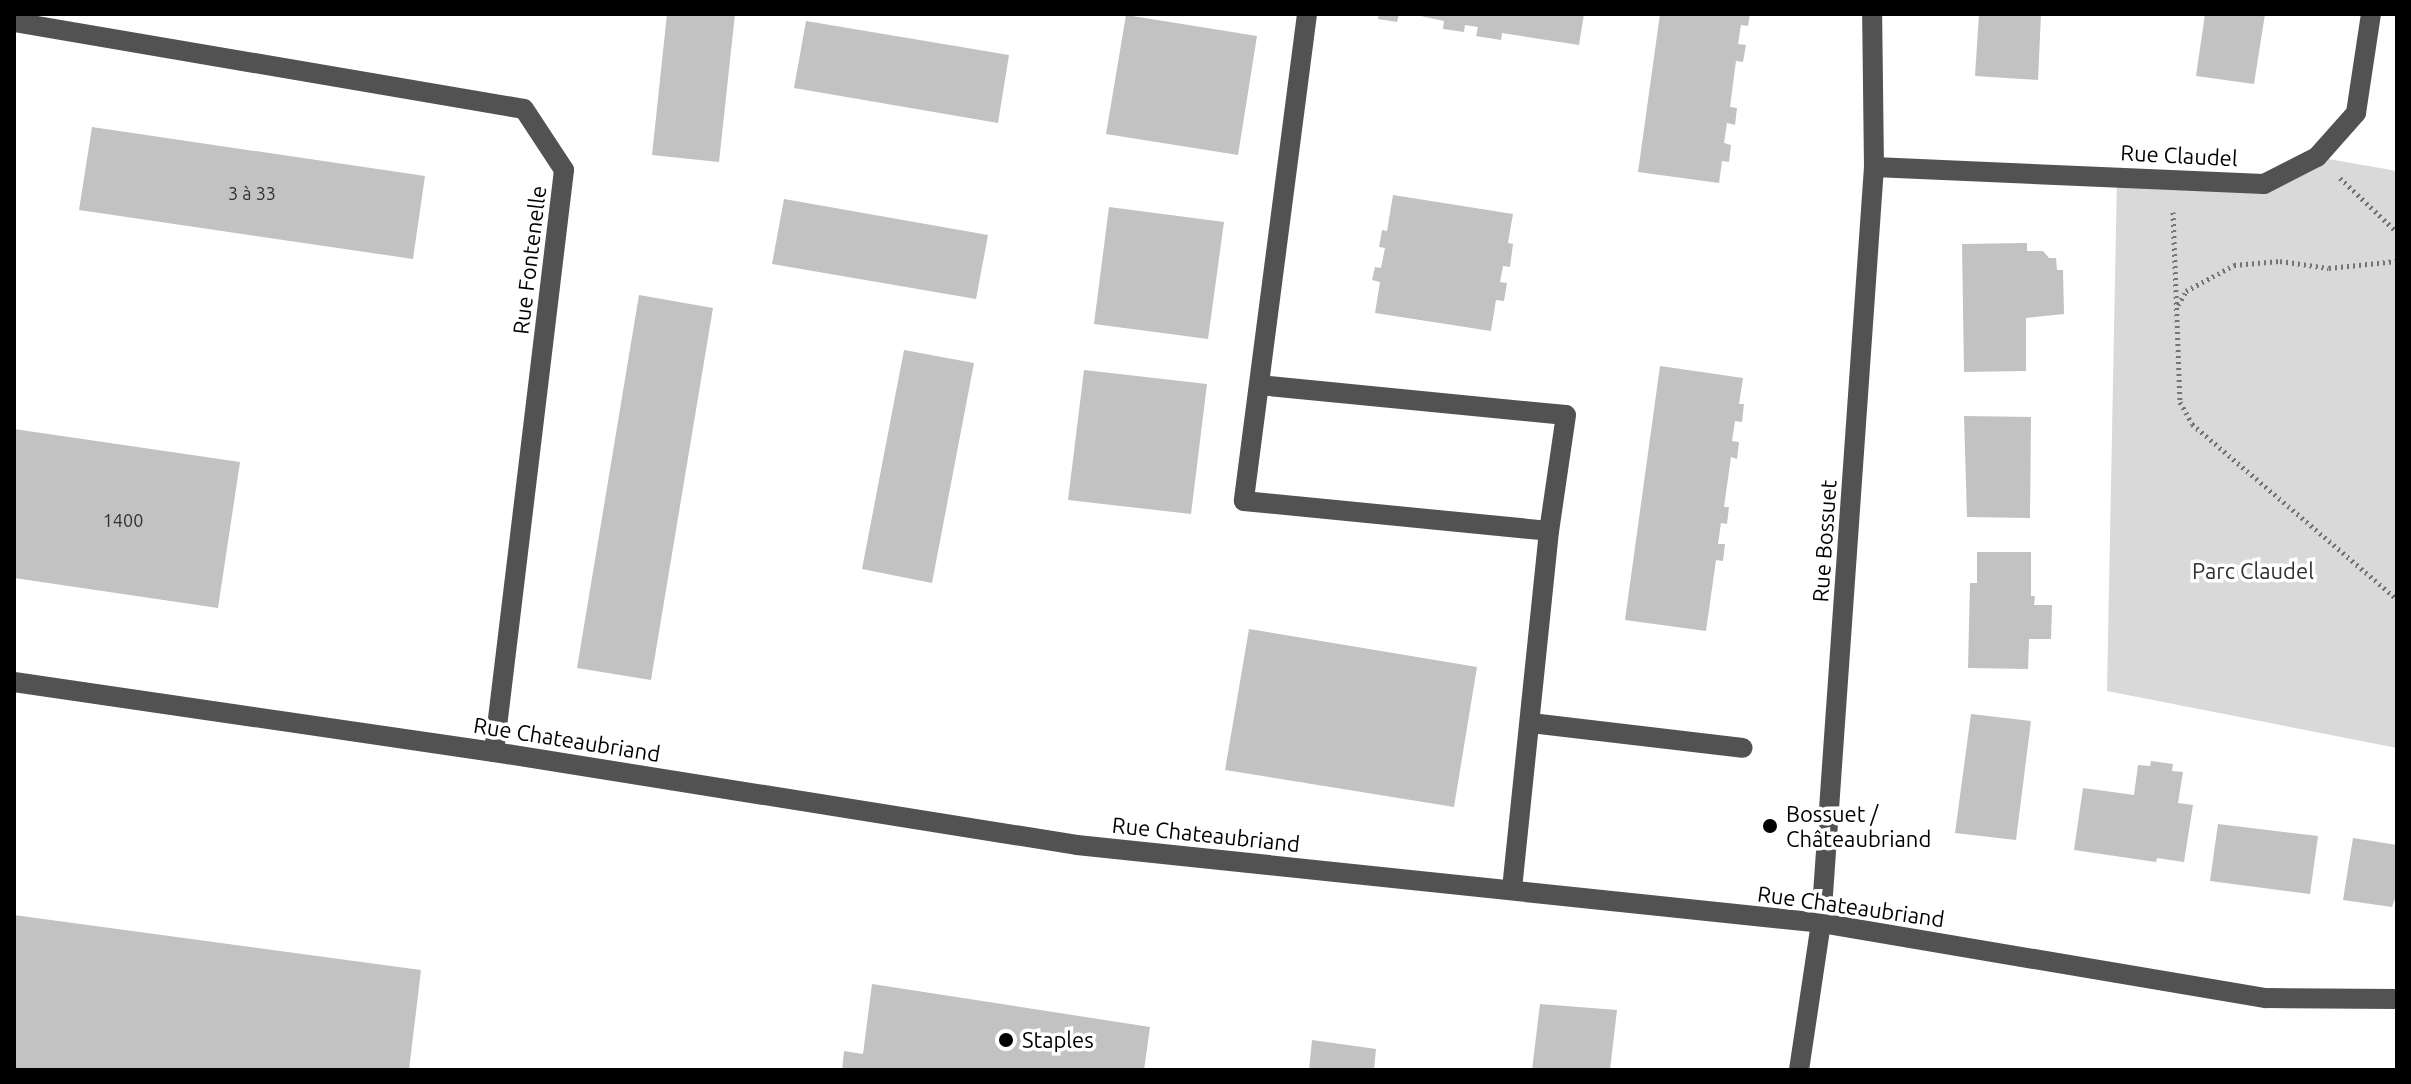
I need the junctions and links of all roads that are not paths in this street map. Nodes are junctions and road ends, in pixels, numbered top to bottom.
1 (1307, 14) edge
2 (1872, 14) edge
3 (2371, 14) edge
4 (14, 22) edge
5 (1874, 167) junction
6 (1259, 385) junction
7 (1549, 531) junction
8 (14, 682) edge
9 (1531, 723) junction
10 (1743, 748) dead end
11 (494, 752) junction
12 (1512, 890) junction
13 (1821, 923) junction
14 (2397, 999) edge
15 (1799, 1070) edge

1 - 6 street
2 - 5 street, Rue Bossuet
3 - 5 street, Rue Claudel
4 - 11 street, Rue Fontenelle
5 - 13 street, Rue Bossuet
6 - 7 street
6 - 7 street
7 - 9 street
8 - 11 street, Rue Chateaubriand
9 - 10 street
9 - 12 street
11 - 12 street, Rue Chateaubriand
12 - 13 street, Rue Chateaubriand
13 - 14 street, Rue Chateaubriand
13 - 15 street, Rue Bossuet

